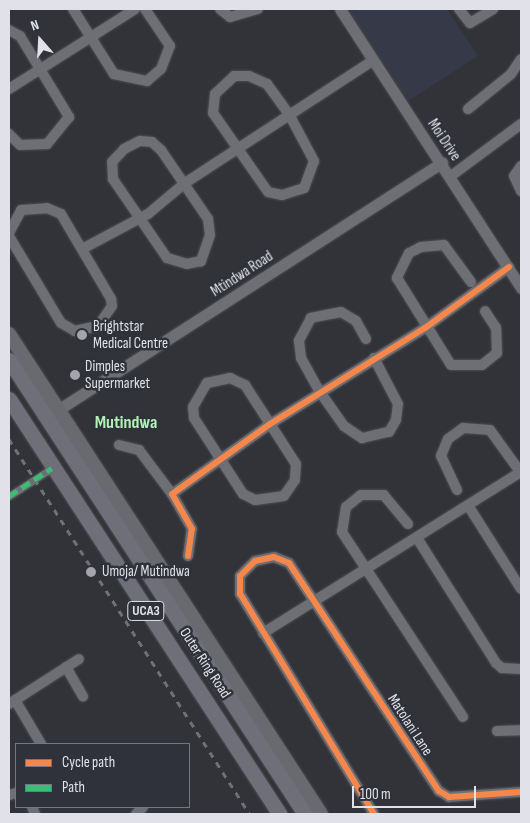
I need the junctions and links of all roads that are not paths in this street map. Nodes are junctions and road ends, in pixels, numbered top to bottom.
1 (73, 9) edge
2 (135, 9) edge
3 (145, 9) edge
4 (220, 9) edge
5 (258, 9) edge
6 (340, 9) edge
7 (458, 9) edge
8 (492, 9) edge
9 (9, 30) edge
10 (91, 38) junction
11 (521, 59) edge
12 (372, 61) junction
13 (40, 68) junction
14 (9, 89) edge
15 (468, 109) dead end
16 (290, 116) junction
17 (521, 124) edge
18 (9, 134) edge
19 (238, 150) junction
20 (442, 163) junction
21 (521, 166) edge
22 (450, 176) junction
23 (185, 182) junction
24 (519, 187) edge
25 (137, 218) junction
26 (9, 235) edge
27 (84, 248) junction
28 (509, 268) junction
29 (471, 282) dead end
30 (521, 288) edge
31 (485, 311) dead end
32 (425, 328) junction
33 (9, 334) edge
34 (366, 339) dead end
35 (374, 358) junction
36 (9, 360) edge
37 (320, 392) junction
38 (9, 399) edge
39 (58, 410) junction
40 (270, 424) junction
41 (119, 445) dead end
42 (219, 459) junction
43 (52, 468) junction
44 (521, 472) edge
45 (458, 490) dead end
46 (172, 494) junction
47 (9, 496) edge
48 (468, 507) junction
49 (408, 524) dead end
50 (417, 538) junction
51 (188, 556) dead end
52 (365, 570) junction
53 (521, 590) edge
54 (313, 603) junction
55 (263, 633) junction
56 (79, 659) dead end
57 (66, 667) junction
58 (521, 668) edge
59 (83, 696) dead end
60 (12, 702) edge
61 (463, 716) dead end
62 (521, 730) edge
63 (497, 732) dead end
64 (40, 743) edge
65 (521, 792) edge
66 (280, 814) edge
67 (305, 814) edge
68 (321, 814) edge
69 (374, 814) edge

1 - 10 street
2 - 10 street
3 - 10 street
4 - 5 street
6 - 12 street, Moi Drive
7 - 8 street
9 - 13 street
10 - 13 street
11 - 15 street
12 - 16 street
12 - 20 street, Moi Drive
13 - 14 street
13 - 18 street
16 - 19 street
16 - 19 street
16 - 19 street
17 - 22 street
19 - 23 street
20 - 22 street, Moi Drive
20 - 39 street, Mtindwa Road
21 - 24 street
22 - 28 street, Moi Drive
23 - 25 street
23 - 25 street
23 - 25 street
25 - 27 street
26 - 27 street
26 - 27 street
28 - 30 street, Moi Drive
28 - 32 street
29 - 32 street
31 - 32 street
32 - 35 street
33 - 39 main road, UCA3
34 - 37 street
35 - 37 street
35 - 37 street
36 - 67 main road, Outer Ring Road / UCA3
37 - 40 street
38 - 43 main road, Outer Ring Road / UCA3
39 - 68 main road, UCA3
40 - 42 street
40 - 42 street
40 - 42 street
41 - 46 street
42 - 46 street
43 - 47 street
43 - 66 main road, Outer Ring Road / UCA3
44 - 45 street
44 - 48 street
46 - 51 street
48 - 50 street
48 - 53 street
49 - 52 street
50 - 52 street
50 - 58 street
52 - 54 street
52 - 61 street
54 - 55 street
54 - 55 street, Matolani Lane
54 - 65 street, Matolani Lane
55 - 69 street
56 - 57 street
57 - 59 street
57 - 60 street
60 - 64 street
62 - 63 street

